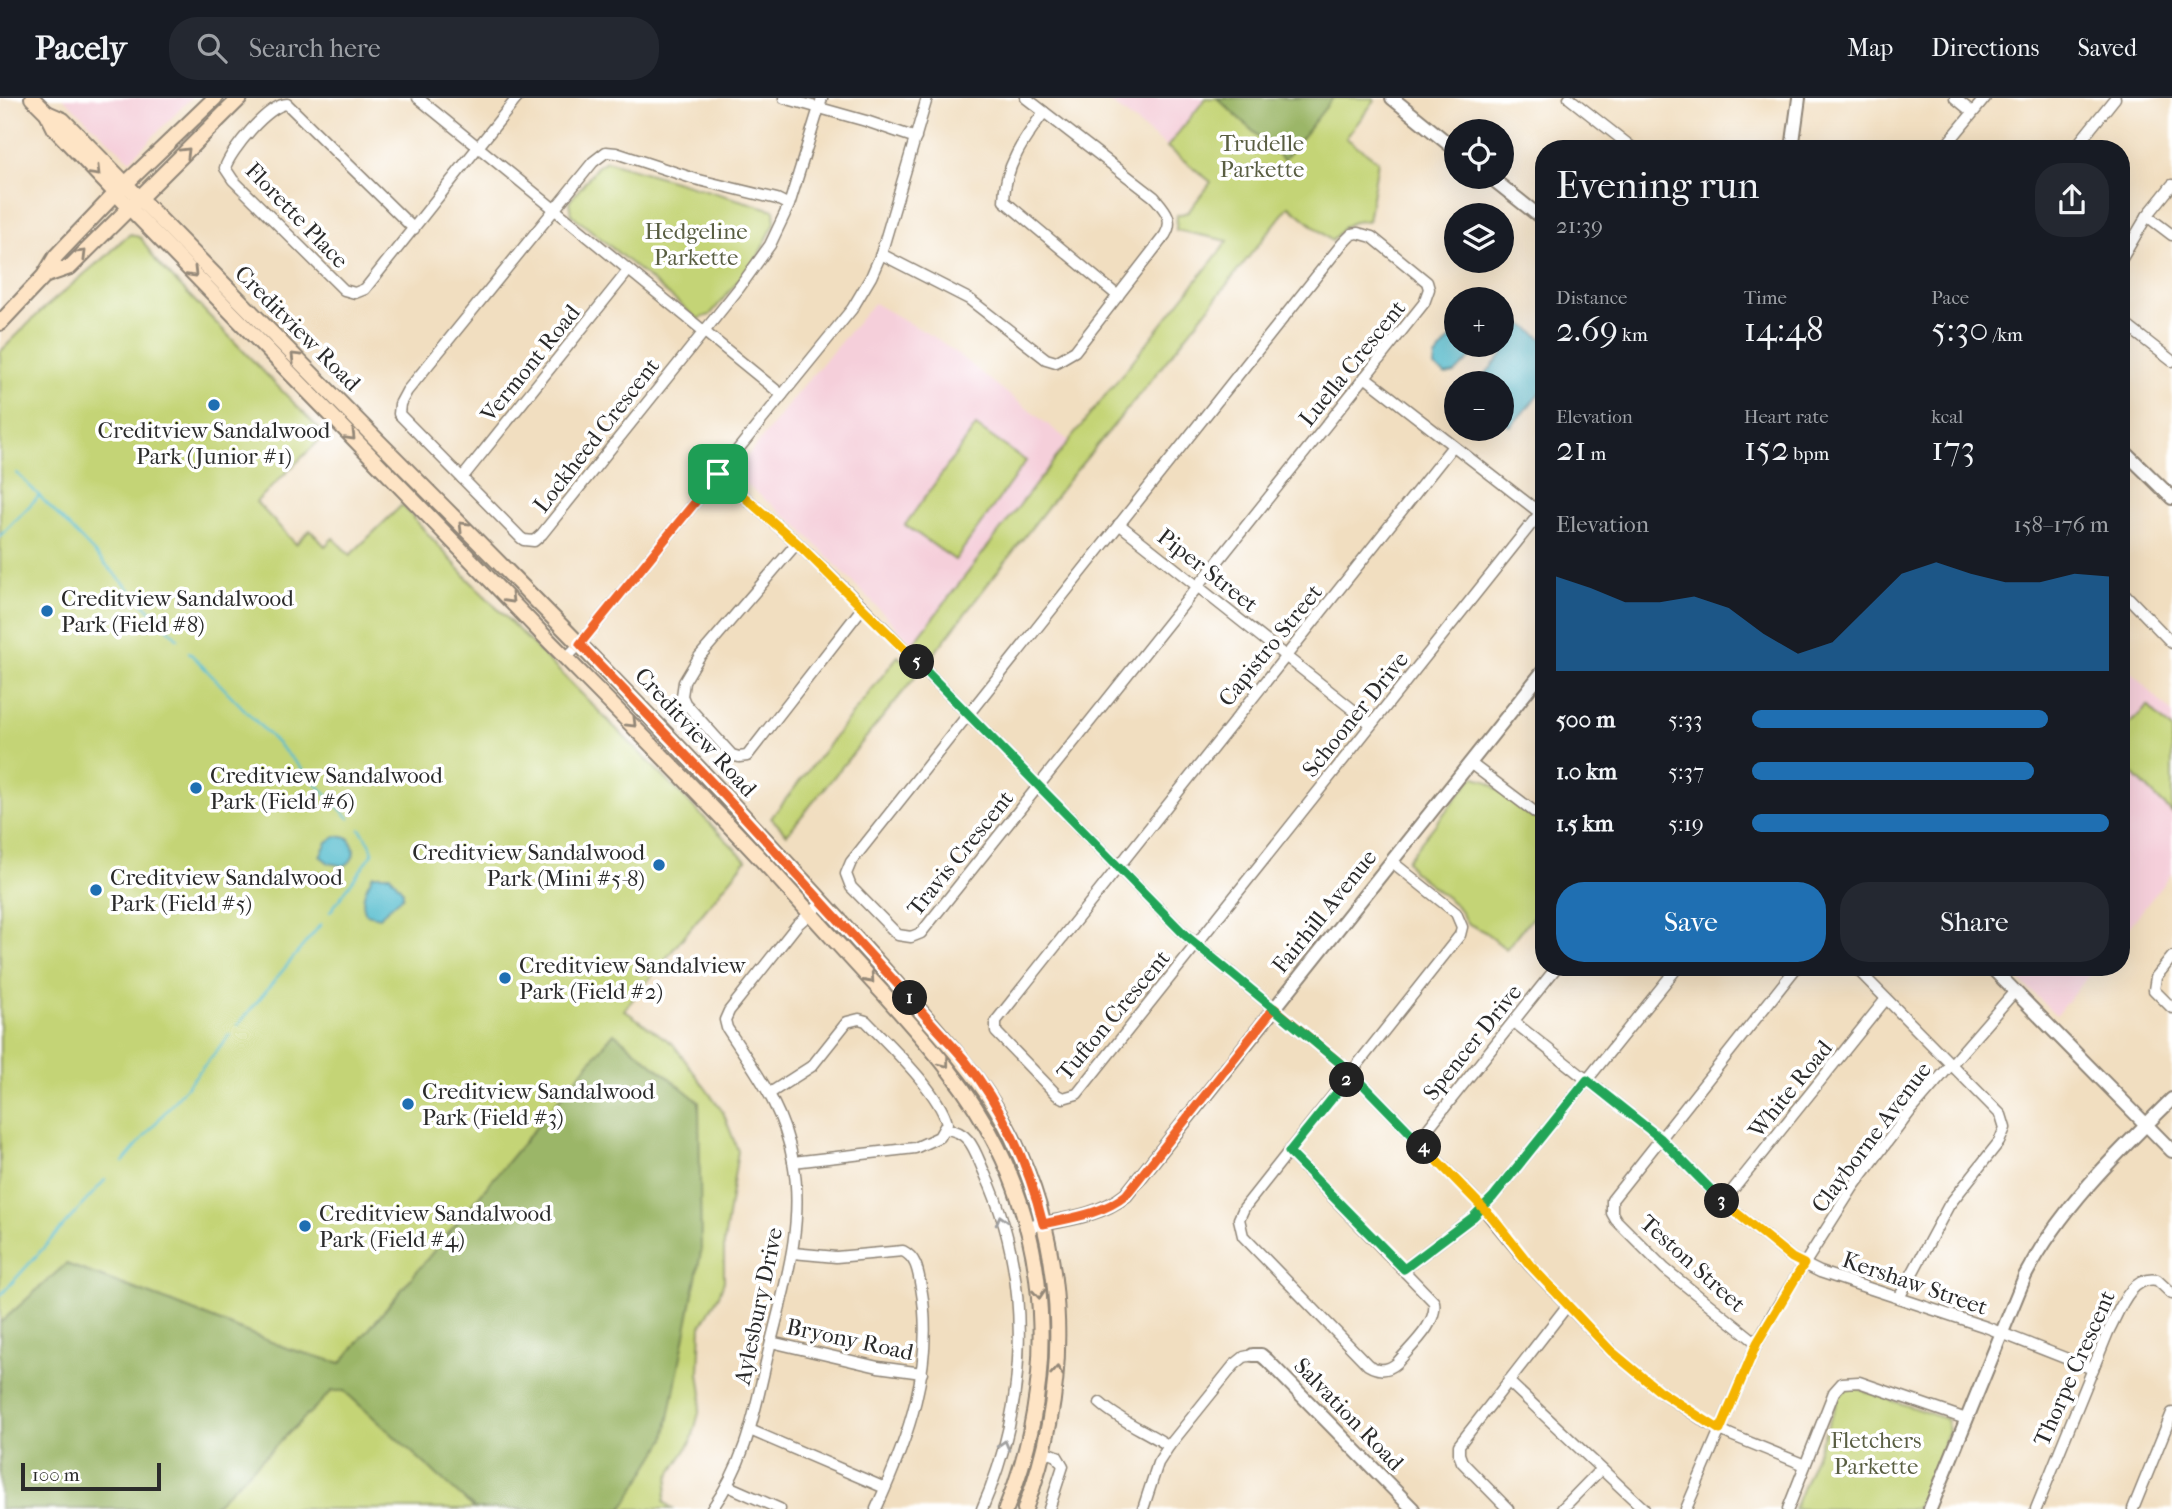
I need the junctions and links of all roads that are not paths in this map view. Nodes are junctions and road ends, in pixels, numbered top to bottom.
1 (32, 98) edge
2 (215, 98) edge
3 (240, 98) edge
4 (418, 98) edge
5 (517, 98) edge
6 (784, 98) edge
7 (927, 98) edge
8 (1026, 98) edge
9 (1392, 98) edge
10 (1569, 98) edge
11 (1799, 98) edge
12 (1955, 98) edge
13 (1985, 98) edge
14 (2115, 98) edge
15 (820, 103) edge
16 (1044, 112) junction
17 (1972, 113) junction
18 (916, 138) junction
19 (1444, 140) edge
20 (1623, 140) edge
21 (1793, 140) edge
22 (1950, 140) edge
23 (2081, 140) edge
24 (479, 148) junction
25 (2172, 185) edge
26 (121, 189) junction
27 (1505, 189) edge
28 (133, 202) junction
29 (789, 205) junction
30 (554, 211) junction
31 (1535, 213) edge
32 (2147, 216) junction
33 (414, 229) junction
34 (2172, 235) edge
35 (2130, 245) edge
36 (881, 254) junction
37 (628, 271) junction
38 (44, 276) junction
39 (1118, 296) junction
40 (0, 323) edge
41 (2130, 328) edge
42 (703, 331) junction
43 (2172, 361) edge
44 (1365, 377) junction
45 (782, 395) junction
46 (1453, 446) junction
47 (2130, 457) edge
48 (718, 474) junction
49 (462, 478) junction
50 (2172, 498) edge
51 (1535, 507) edge
52 (1535, 521) edge
53 (1119, 524) junction
54 (797, 543) junction
55 (1198, 586) junction
56 (2130, 599) edge
57 (863, 607) junction
58 (2172, 643) edge
59 (580, 644) junction
60 (1286, 656) junction
61 (566, 658) junction
62 (1535, 681) edge
63 (969, 713) junction
64 (1371, 724) junction
65 (1470, 763) junction
66 (1039, 787) junction
67 (1535, 812) edge
68 (1391, 861) junction
69 (1118, 867) junction
70 (823, 902) junction
71 (810, 913) junction
72 (1196, 945) junction
73 (2172, 957) edge
74 (1550, 976) edge
75 (1670, 976) edge
76 (1790, 976) edge
77 (1864, 976) edge
78 (2000, 976) edge
79 (2015, 991) junction
80 (1886, 999) junction
81 (1274, 1008) junction
82 (2172, 1008) edge
83 (1514, 1022) junction
84 (1950, 1063) junction
85 (1352, 1073) junction
86 (1587, 1080) junction
87 (770, 1093) junction
88 (2172, 1099) edge
89 (2146, 1125) junction
90 (946, 1129) junction
91 (1660, 1138) junction
92 (1418, 1141) junction
93 (2172, 1151) edge
94 (1289, 1152) junction
95 (793, 1162) junction
96 (1723, 1202) junction
97 (1483, 1207) junction
98 (1043, 1224) junction
99 (1026, 1227) junction
100 (793, 1253) junction
101 (1804, 1264) junction
102 (1404, 1269) junction
103 (2172, 1294) edge
104 (1899, 1298) junction
105 (1567, 1306) junction
106 (2001, 1333) junction
107 (771, 1342) junction
108 (1757, 1343) junction
109 (1253, 1355) joint
110 (2093, 1369) junction
111 (922, 1373) junction
112 (1508, 1381) junction
113 (1100, 1403) dead end
114 (2172, 1413) edge
115 (1966, 1419) junction
116 (750, 1430) junction
117 (1720, 1430) junction
118 (1169, 1446) junction
119 (1044, 1451) junction
120 (1805, 1465) junction
121 (1601, 1469) junction
122 (728, 1486) junction
123 (885, 1489) junction
124 (1411, 1508) edge
125 (712, 1509) edge
126 (780, 1509) edge
127 (876, 1509) edge
128 (982, 1509) edge
129 (1006, 1509) edge
130 (1025, 1509) edge
131 (1049, 1509) edge
132 (1143, 1509) edge
133 (1508, 1509) edge
134 (1562, 1509) edge
135 (1644, 1509) edge
136 (1686, 1509) edge
137 (1788, 1509) edge
138 (1930, 1509) edge
139 (2036, 1509) edge
140 (2133, 1509) edge

1 - 26 main road, Creditview Road
2 - 26 main road
28 -> 3 main road
4 - 24 street
5 - 24 street, Florette Place
6 - 15 street
7 - 18 street
8 - 16 street
9 - 19 street
10 - 20 street
11 - 21 street
12 - 17 street
13 - 17 street
14 - 23 street
15 - 18 street
15 - 29 street
16 - 39 street
16 - 39 street
17 - 22 street
18 - 36 street
24 - 30 street
24 - 33 street, Florette Place
25 - 32 street
26 - 28 main road, Creditview Road
26 - 38 main road
27 - 31 street
38 -> 28 main road
59 -> 28 main road, Creditview Road
28 -> 61 main road, Creditview Road
29 - 30 street, Lockheed Crescent
29 - 42 street
30 - 37 street
30 - 49 street, Lockheed Crescent
32 - 34 street
32 - 35 street
33 - 33 street, Florette Place
36 - 39 street
36 - 45 street
37 - 42 street
37 - 49 street, Vermont Road
38 - 40 main road
41 - 43 street
42 - 45 street
42 - 49 street, Lockheed Crescent
44 - 46 street
44 - 53 street, Luella Crescent
44 - 55 street, Luella Crescent
45 - 48 street
46 - 51 street
46 - 60 street, Capistro Street
47 - 50 street
48 - 54 street
48 - 59 street
52 - 64 street, Schooner Drive
53 - 55 street, Piper Street
53 - 63 street, Luella Crescent
54 - 57 street
54 - 57 street
55 - 60 street, Piper Street
55 - 66 street, Luella Crescent
56 - 58 street
57 - 63 street
59 - 61 street
59 - 70 main road, Creditview Road
60 - 64 street, Piper Street
60 - 69 street, Capistro Street
61 -> 71 main road, Creditview Road
62 - 65 street, Fairhill Avenue
63 - 66 street
63 - 66 street, Travis Crescent
64 - 72 street, Schooner Drive
65 - 67 street
65 - 68 street, Fairhill Avenue
66 - 69 street
68 - 81 street, Fairhill Avenue
68 - 85 street
69 - 72 street
69 - 72 street, Tufton Crescent
70 - 71 street, Aylesbury Drive
70 - 98 main road, Creditview Road
71 - 87 street, Aylesbury Drive
71 -> 99 main road, Creditview Road
72 - 81 street
73 - 82 street
74 - 83 street, Spencer Drive
75 - 86 street
76 - 91 street
77 - 80 street
78 - 79 street
79 - 84 street, Clayborne Avenue
79 - 89 street
80 - 84 street
80 - 96 street, White Road
81 - 85 street
81 - 98 street, Fairhill Avenue
83 - 86 street, Kershaw Street
83 - 92 street, Spencer Drive
84 - 101 street, Clayborne Avenue
84 - 104 street
85 - 92 street
85 - 94 street
86 - 91 street, Kershaw Street
86 - 97 street
87 - 90 street
87 - 95 street, Aylesbury Drive
88 - 89 street
89 - 93 street
89 - 106 street
90 - 95 street
128 -> 90 street
91 - 96 street, Kershaw Street
91 - 108 street, Teston Street
92 - 97 street
94 - 102 street
94 - 102 street
95 - 100 street, Aylesbury Drive
96 - 101 street, Kershaw Street
97 - 102 street
97 - 105 street
98 - 99 street, Fairhill Avenue
119 -> 98 main road, Creditview Road
99 -> 129 main road, Creditview Road
100 - 107 street, Aylesbury Drive
100 - 111 street
101 - 104 street, Kershaw Street
101 - 108 street, Clayborne Avenue
103 - 110 street, Thorpe Crescent
104 - 106 street, Kershaw Street
105 - 112 street
105 - 117 street
106 - 110 street, Kershaw Street
106 - 115 street
107 - 111 street, Bryony Road
107 - 116 street, Aylesbury Drive
108 - 117 street, Clayborne Avenue
109 - 118 street
109 - 124 street, Salvation Road
110 - 139 street, Thorpe Crescent
111 - 123 street
112 - 121 street
112 - 133 street
113 - 118 street
114 - 140 street
115 - 120 street
115 - 138 street
116 - 122 street, Aylesbury Drive
116 - 123 street
117 - 120 street
117 - 136 street, Clayborne Avenue
118 - 132 street
119 - 130 main road, Creditview Road
119 - 131 street
120 - 137 street
121 - 134 street
121 - 135 street
122 - 125 street, Aylesbury Drive
122 - 126 street
123 - 127 street

